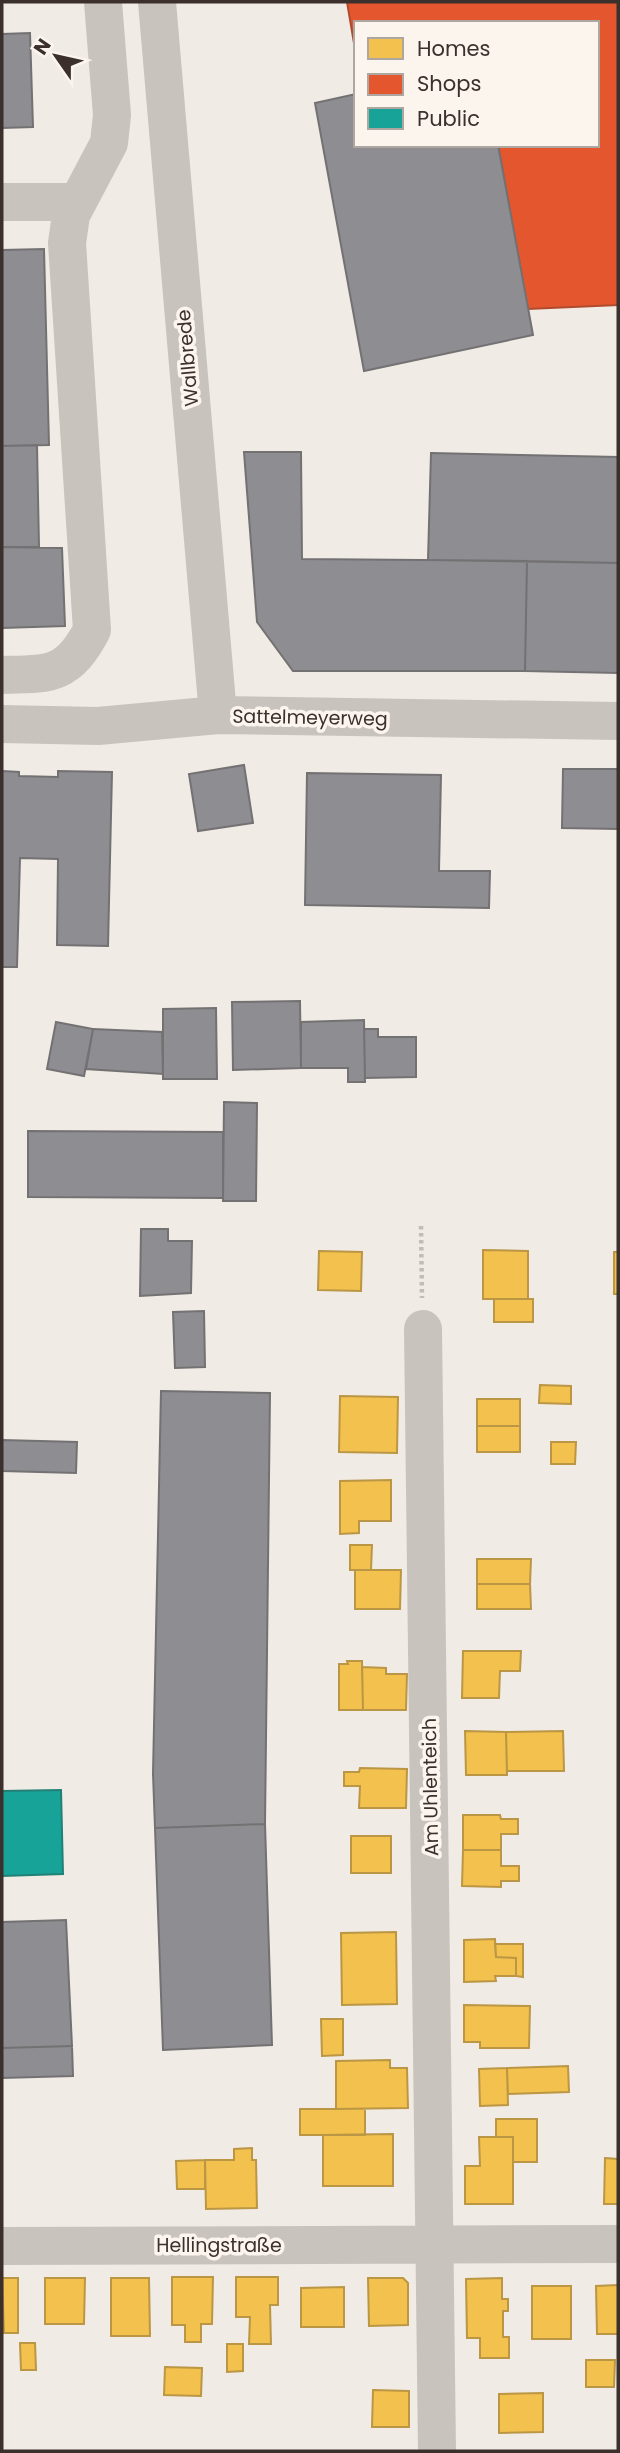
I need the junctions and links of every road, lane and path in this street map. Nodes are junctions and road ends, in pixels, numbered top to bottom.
1 (103, 2) edge
2 (157, 2) edge
3 (2, 202) edge
4 (78, 202) junction
5 (2, 675) edge
6 (218, 715) junction
7 (618, 721) edge
8 (2, 724) edge
9 (421, 1226) dead end
10 (423, 1329) joint
11 (618, 2244) edge
12 (436, 2245) junction
13 (2, 2246) edge
14 (437, 2451) edge

1 - 4 street
2 - 6 street, Wallbrede
3 - 4 street
4 - 5 street
6 - 7 street, Sattelmeyerweg
6 - 8 street, Sattelmeyerweg
9 - 10 path
10 - 12 street, Am Uhlenteich
11 - 12 street, Hellingstraße
12 - 13 street, Hellingstraße
12 - 14 street

